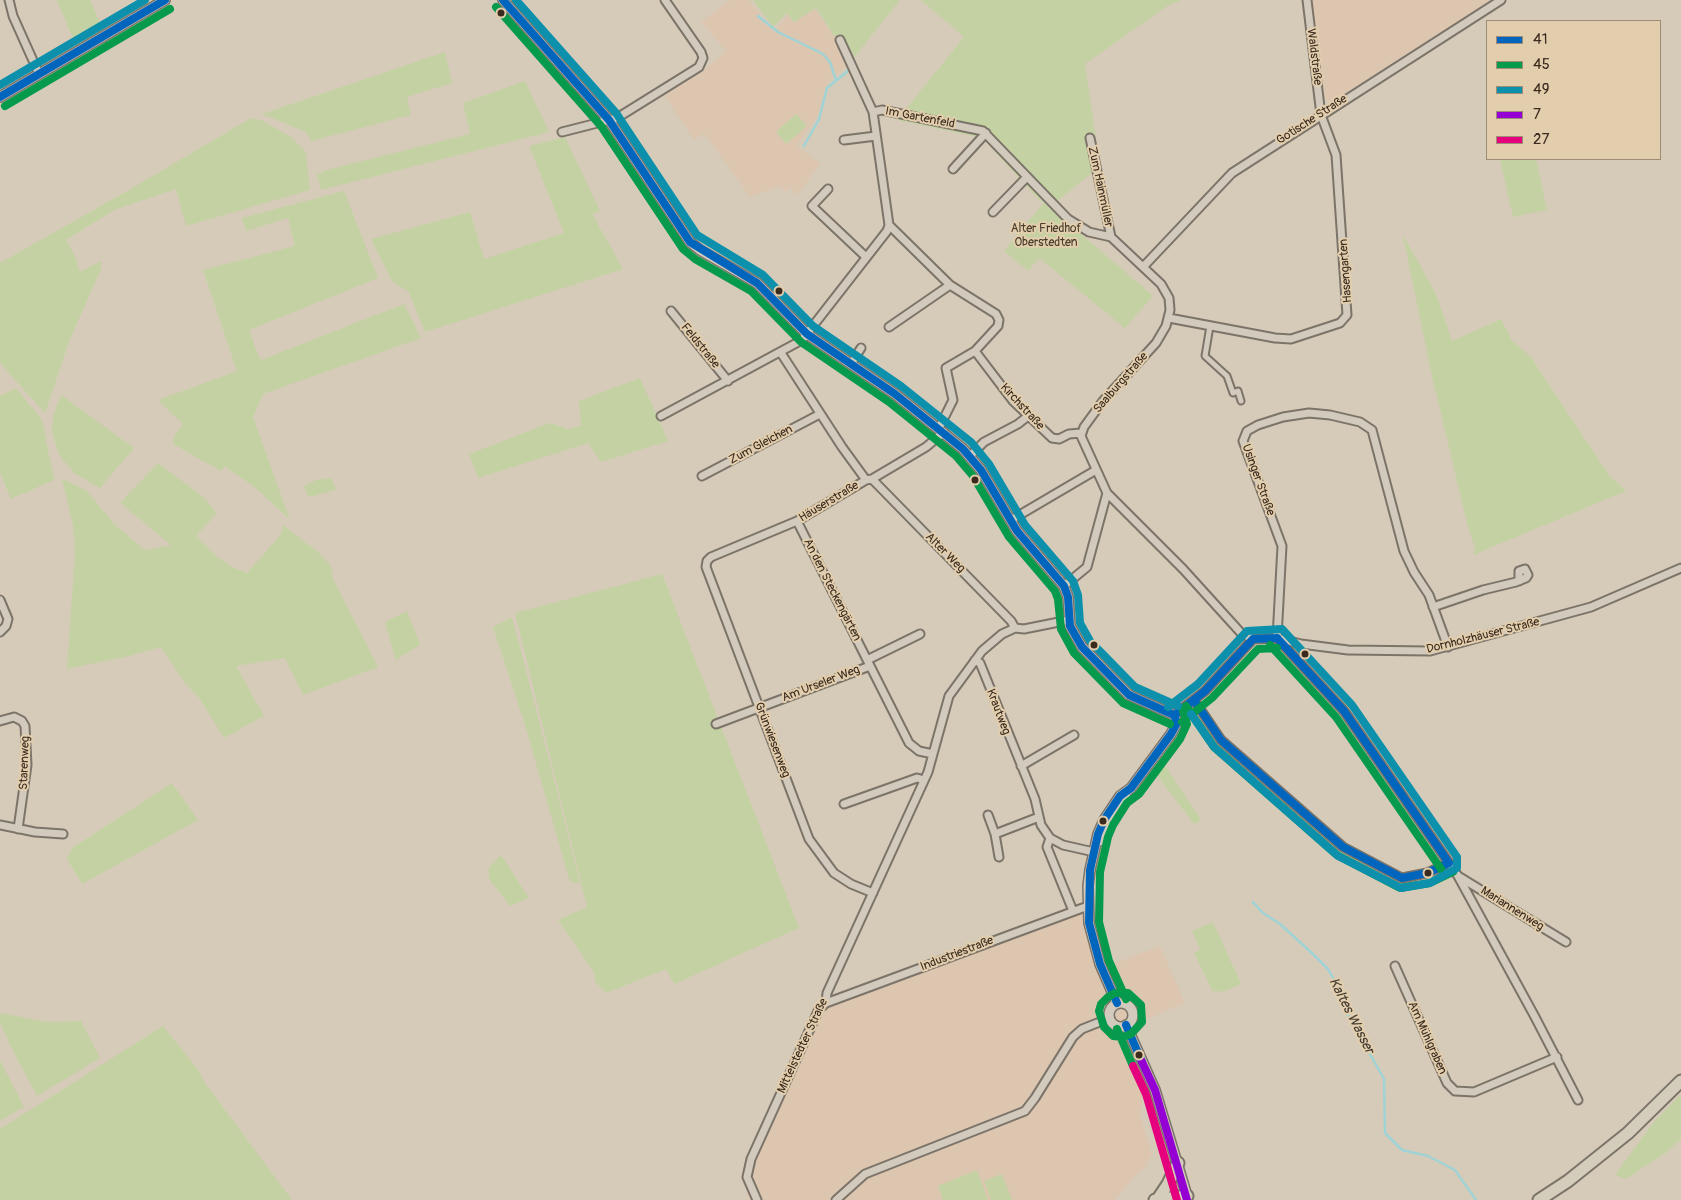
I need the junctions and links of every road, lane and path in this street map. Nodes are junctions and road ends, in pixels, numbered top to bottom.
1 (9, 0) edge
2 (164, 0) edge
3 (503, 0) edge
4 (665, 0) edge
5 (1306, 0) edge
6 (1501, 0) edge
7 (840, 40) dead end
8 (39, 74) junction
9 (0, 97) edge
10 (874, 112) junction
11 (1321, 115) junction
12 (609, 120) junction
13 (562, 132) dead end
14 (986, 133) junction
15 (876, 136) junction
16 (1090, 138) dead end
17 (844, 140) dead end
18 (953, 168) dead end
19 (1026, 178) junction
20 (828, 189) dead end
21 (993, 212) dead end
22 (889, 225) junction
23 (1111, 237) junction
24 (866, 258) junction
25 (1144, 266) junction
26 (950, 285) junction
27 (671, 311) dead end
28 (1169, 318) junction
29 (1210, 326) junction
30 (889, 327) dead end
31 (807, 334) junction
32 (861, 348) dead end
33 (975, 351) junction
34 (781, 353) junction
35 (851, 364) junction
36 (728, 381) junction
37 (1241, 401) dead end
38 (820, 414) junction
39 (661, 416) dead end
40 (1028, 416) junction
41 (942, 430) junction
42 (1081, 433) junction
43 (970, 456) junction
44 (1096, 470) junction
45 (702, 476) dead end
46 (869, 480) junction
47 (1107, 493) junction
48 (1010, 520) junction
49 (797, 521) junction
50 (707, 561) joint
51 (1681, 568) edge
52 (1518, 580) dead end
53 (1064, 586) junction
54 (0, 600) edge
55 (1433, 607) junction
56 (1069, 620) junction
57 (1015, 628) junction
58 (0, 632) edge
59 (920, 634) dead end
60 (1277, 638) junction
61 (1253, 639) junction
62 (1448, 647) junction
63 (975, 660) junction
64 (869, 662) junction
65 (1194, 700) junction
66 (760, 708) junction
67 (1174, 715) junction
68 (0, 721) edge
69 (716, 724) dead end
70 (1074, 735) dead end
71 (933, 754) junction
72 (1021, 766) junction
73 (924, 780) junction
74 (844, 804) dead end
75 (988, 815) dead end
76 (1039, 818) junction
77 (0, 825) edge
78 (18, 829) junction
79 (63, 834) dead end
80 (996, 834) junction
81 (1050, 838) junction
82 (1094, 852) junction
83 (999, 856) dead end
84 (1449, 863) junction
85 (1458, 876) junction
86 (873, 893) junction
87 (1088, 906) junction
88 (1073, 911) junction
89 (1566, 942) dead end
90 (1395, 966) dead end
91 (826, 1003) junction
92 (1117, 1003) junction
93 (1110, 1018) junction
94 (1126, 1025) junction
95 (1557, 1057) junction
96 (1681, 1080) edge
97 (1578, 1100) dead end
98 (1178, 1163) junction
99 (1187, 1196) joint
100 (757, 1200) edge
101 (836, 1200) edge
102 (1156, 1200) edge
103 (1539, 1200) edge

1 - 8 street
2 - 8 street
3 - 12 street
4 - 12 street
5 - 11 street, Waldstraße
6 - 11 street, Gotische Straße
7 - 10 street, Im Gartenfeld
8 - 9 street
10 - 14 street, Im Gartenfeld
10 - 15 street
11 - 25 street, Gotische Straße
11 - 29 street, Hasengarten
12 - 13 street
12 - 31 street
14 - 18 street
14 - 19 street
15 - 17 street
15 - 22 street
16 - 23 street, Zum Hainmüller
19 - 21 street
19 - 23 street
20 - 24 street
22 - 24 street, Feldstraße
22 - 26 street
23 - 25 street
24 - 31 street, Feldstraße
25 - 28 street
26 - 30 street
26 - 33 street
27 - 36 street, Feldstraße
28 - 29 street, Hasengarten
28 - 42 street, Saalburgstraße
29 - 37 street
31 - 34 street, Feldstraße
31 - 35 street
32 - 35 street
33 - 40 street, Kirchstraße
33 - 41 street
34 - 36 street, Feldstraße
34 - 38 street, Alter Weg
35 - 41 street
36 - 39 street, Feldstraße
38 - 45 street, Zum Gleichen
38 - 46 street, Alter Weg
40 - 42 street, Kirchstraße
40 - 43 street
41 - 43 street
41 - 46 street, Häuserstraße
42 - 44 street
43 - 48 street
44 - 47 street
44 - 48 street
46 - 49 street, Häuserstraße
46 - 57 street, Alter Weg
47 - 53 street
47 - 61 street
48 - 53 street
49 - 50 street, Häuserstraße
49 - 64 street, An den Steckengärten
50 - 66 street, Grünwiesenweg
51 - 62 street, Dornholzhäuser Straße
52 - 55 street
53 - 56 street
54 - 58 street
55 - 60 street, Usinger Straße
55 - 62 street, Usinger Straße
56 - 57 street, Mittelstedter Straße
56 - 67 street
57 - 63 street, Mittelstedter Straße
59 - 64 street
60 - 61 street, Dornholzhäuser Straße
60 - 62 street, Dornholzhäuser Straße
60 - 84 street
61 - 65 street
63 - 71 street, Mittelstedter Straße
63 - 72 street, Krautweg
64 - 66 street, Am Urseler Weg
64 - 71 street, An den Steckengärten
65 - 67 street
65 - 84 street
66 - 69 street, Am Urseler Weg
66 - 86 street, Grünwiesenweg
67 - 82 street
68 - 78 street, Starenweg
70 - 72 street
71 - 73 street, Mittelstedter Straße
72 - 76 street, Krautweg
73 - 74 street
73 - 86 street, Mittelstedter Straße
75 - 80 street
76 - 80 street
76 - 81 street, Krautweg
77 - 78 street
78 - 79 street
80 - 83 street
81 - 82 street
81 - 88 street, Krautweg
82 - 87 street
84 - 85 street
85 - 89 street, Mariannenweg
85 - 95 street
86 - 91 street, Mittelstedter Straße
87 - 88 street, Industriestraße
87 - 92 street
88 - 91 street, Industriestraße
90 - 95 street, Am Mühlgraben
91 - 100 street, Mittelstedter Straße
92 - 93 street
92 - 94 street
93 - 94 street
93 - 101 street
94 - 98 street
95 - 97 street
96 - 103 main road
98 - 99 street
98 - 102 main road
99 - 102 main road

